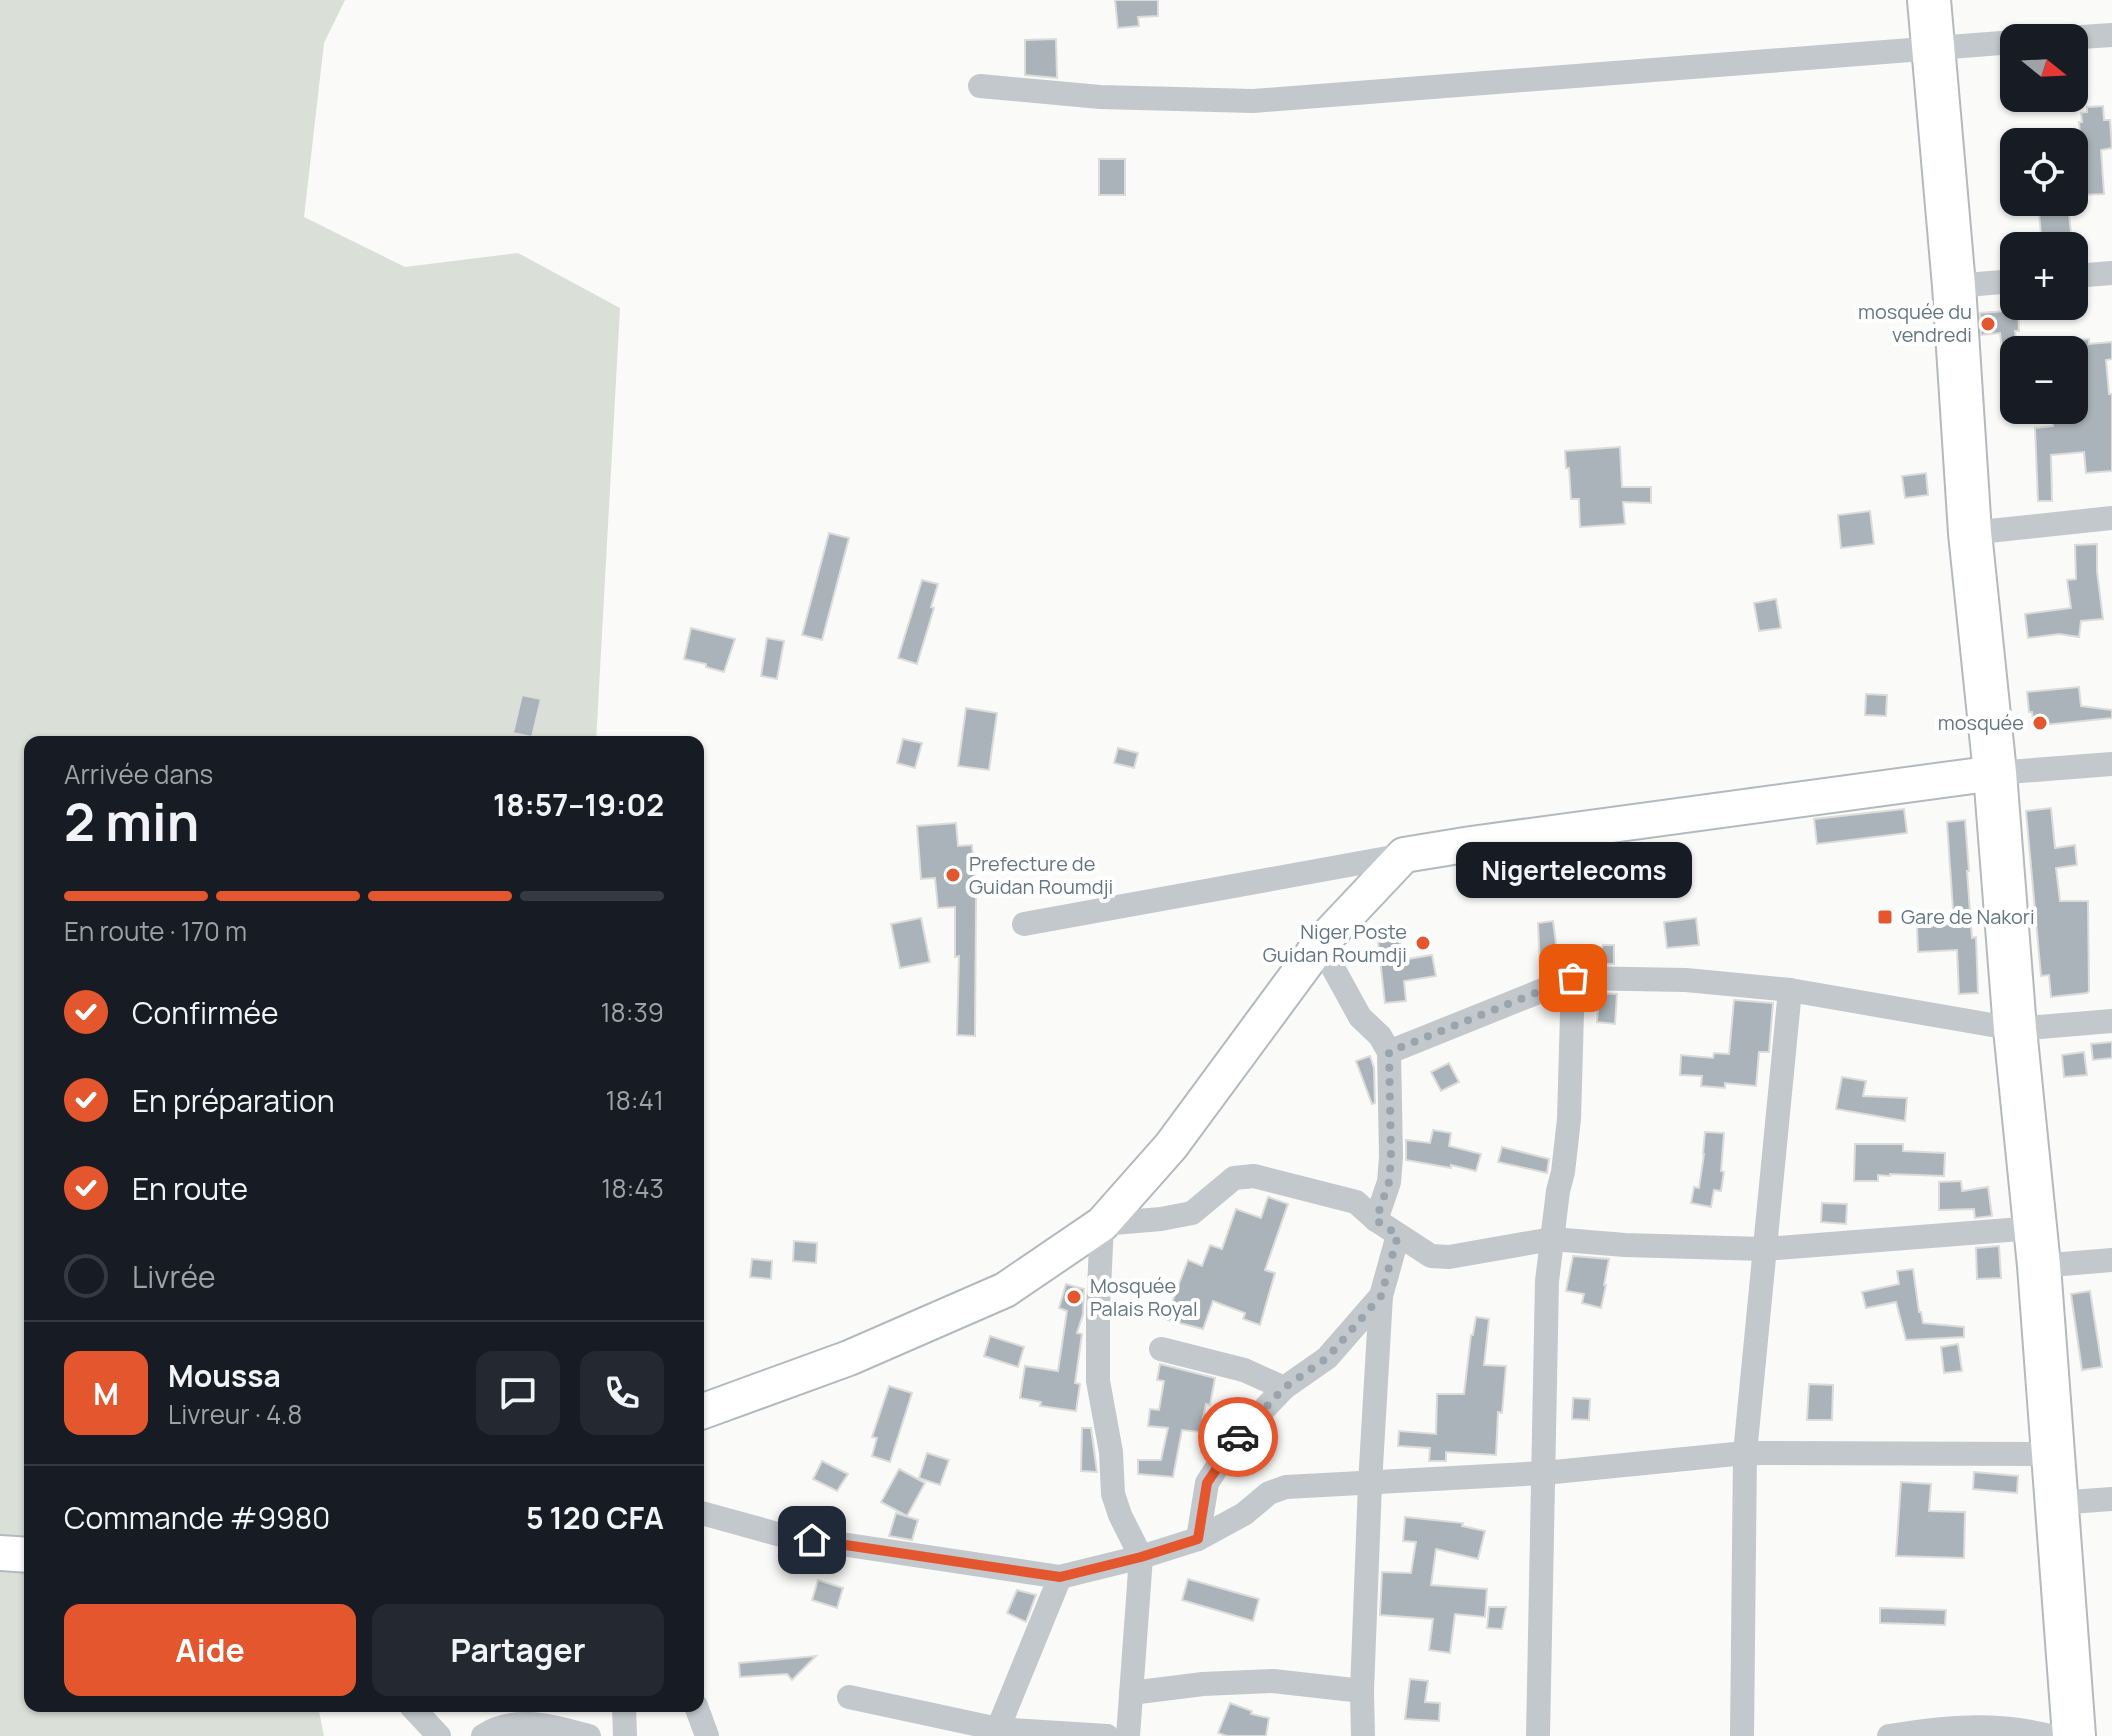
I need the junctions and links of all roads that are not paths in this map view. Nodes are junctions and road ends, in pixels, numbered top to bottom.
1 (1929, 0) edge
2 (2112, 35) edge
3 (2088, 37) edge
4 (2000, 43) edge
5 (1933, 48) junction
6 (980, 86) dead end
7 (2112, 273) edge
8 (2088, 275) edge
9 (2000, 282) edge
10 (1954, 286) junction
11 (2112, 518) edge
12 (1970, 533) junction
13 (2112, 764) edge
14 (1995, 773) junction
15 (1404, 855) junction
16 (1024, 924) dead end
17 (1320, 944) junction
18 (1573, 978) junction
19 (1790, 990) junction
20 (2112, 1021) edge
21 (2015, 1029) junction
22 (1389, 1052) junction
23 (1376, 1220) junction
24 (1102, 1224) junction
25 (1398, 1235) junction
26 (1552, 1239) junction
27 (2037, 1247) junction
28 (1764, 1249) junction
29 (2112, 1260) edge
30 (1381, 1296) junction
31 (1161, 1349) dead end
32 (1284, 1388) junction
33 (704, 1411) edge
34 (1745, 1453) junction
35 (2053, 1454) junction
36 (1544, 1473) junction
37 (1370, 1484) junction
38 (2112, 1499) edge
39 (2056, 1503) junction
40 (704, 1514) edge
41 (1198, 1539) junction
42 (0, 1553) edge
43 (24, 1555) edge
44 (1141, 1557) junction
45 (1060, 1577) junction
46 (1362, 1691) junction
47 (1131, 1693) junction
48 (849, 1697) dead end
49 (417, 1712) edge
50 (624, 1712) edge
51 (698, 1712) edge
52 (997, 1732) edge
53 (439, 1736) edge
54 (483, 1736) edge
55 (589, 1736) edge
56 (625, 1736) edge
57 (707, 1736) edge
58 (1107, 1736) edge
59 (1128, 1736) edge
60 (1363, 1736) edge
61 (1538, 1736) edge
62 (1742, 1736) edge
63 (1889, 1736) edge
64 (2050, 1736) edge
65 (2074, 1736) edge

1 - 5 highway
2 - 3 street
4 - 5 street
5 - 6 street
5 - 10 highway
7 - 8 street
9 - 10 street
10 - 12 highway
11 - 12 street
12 - 14 highway
13 - 14 street
14 - 15 street
14 - 21 highway
15 - 16 street
15 - 17 street
17 - 22 street
17 - 24 street
18 - 19 street
18 - 22 street
18 - 26 street
19 - 21 street
19 - 28 street
20 - 21 street
21 - 27 highway
22 - 23 street
23 - 24 street
23 - 25 street
24 - 33 street
24 - 44 street
25 - 26 street
25 - 30 street
26 - 28 street
26 - 36 street
27 - 28 street
27 - 29 street
27 - 35 highway
28 - 34 street
30 - 32 street
30 - 37 street
31 - 32 street
32 - 41 street
34 - 35 street
34 - 36 street
34 - 62 street
35 - 39 highway
36 - 37 street
36 - 61 street
37 - 41 street
37 - 46 street
38 - 39 street
39 - 65 highway
40 - 45 street
41 - 44 street
42 - 43 street
44 - 45 street
44 - 47 street
45 - 52 street
46 - 47 street
46 - 60 street
47 - 59 street
48 - 52 street
49 - 53 street
50 - 56 street
51 - 57 street
52 - 58 street
54 - 55 street
63 - 64 street

